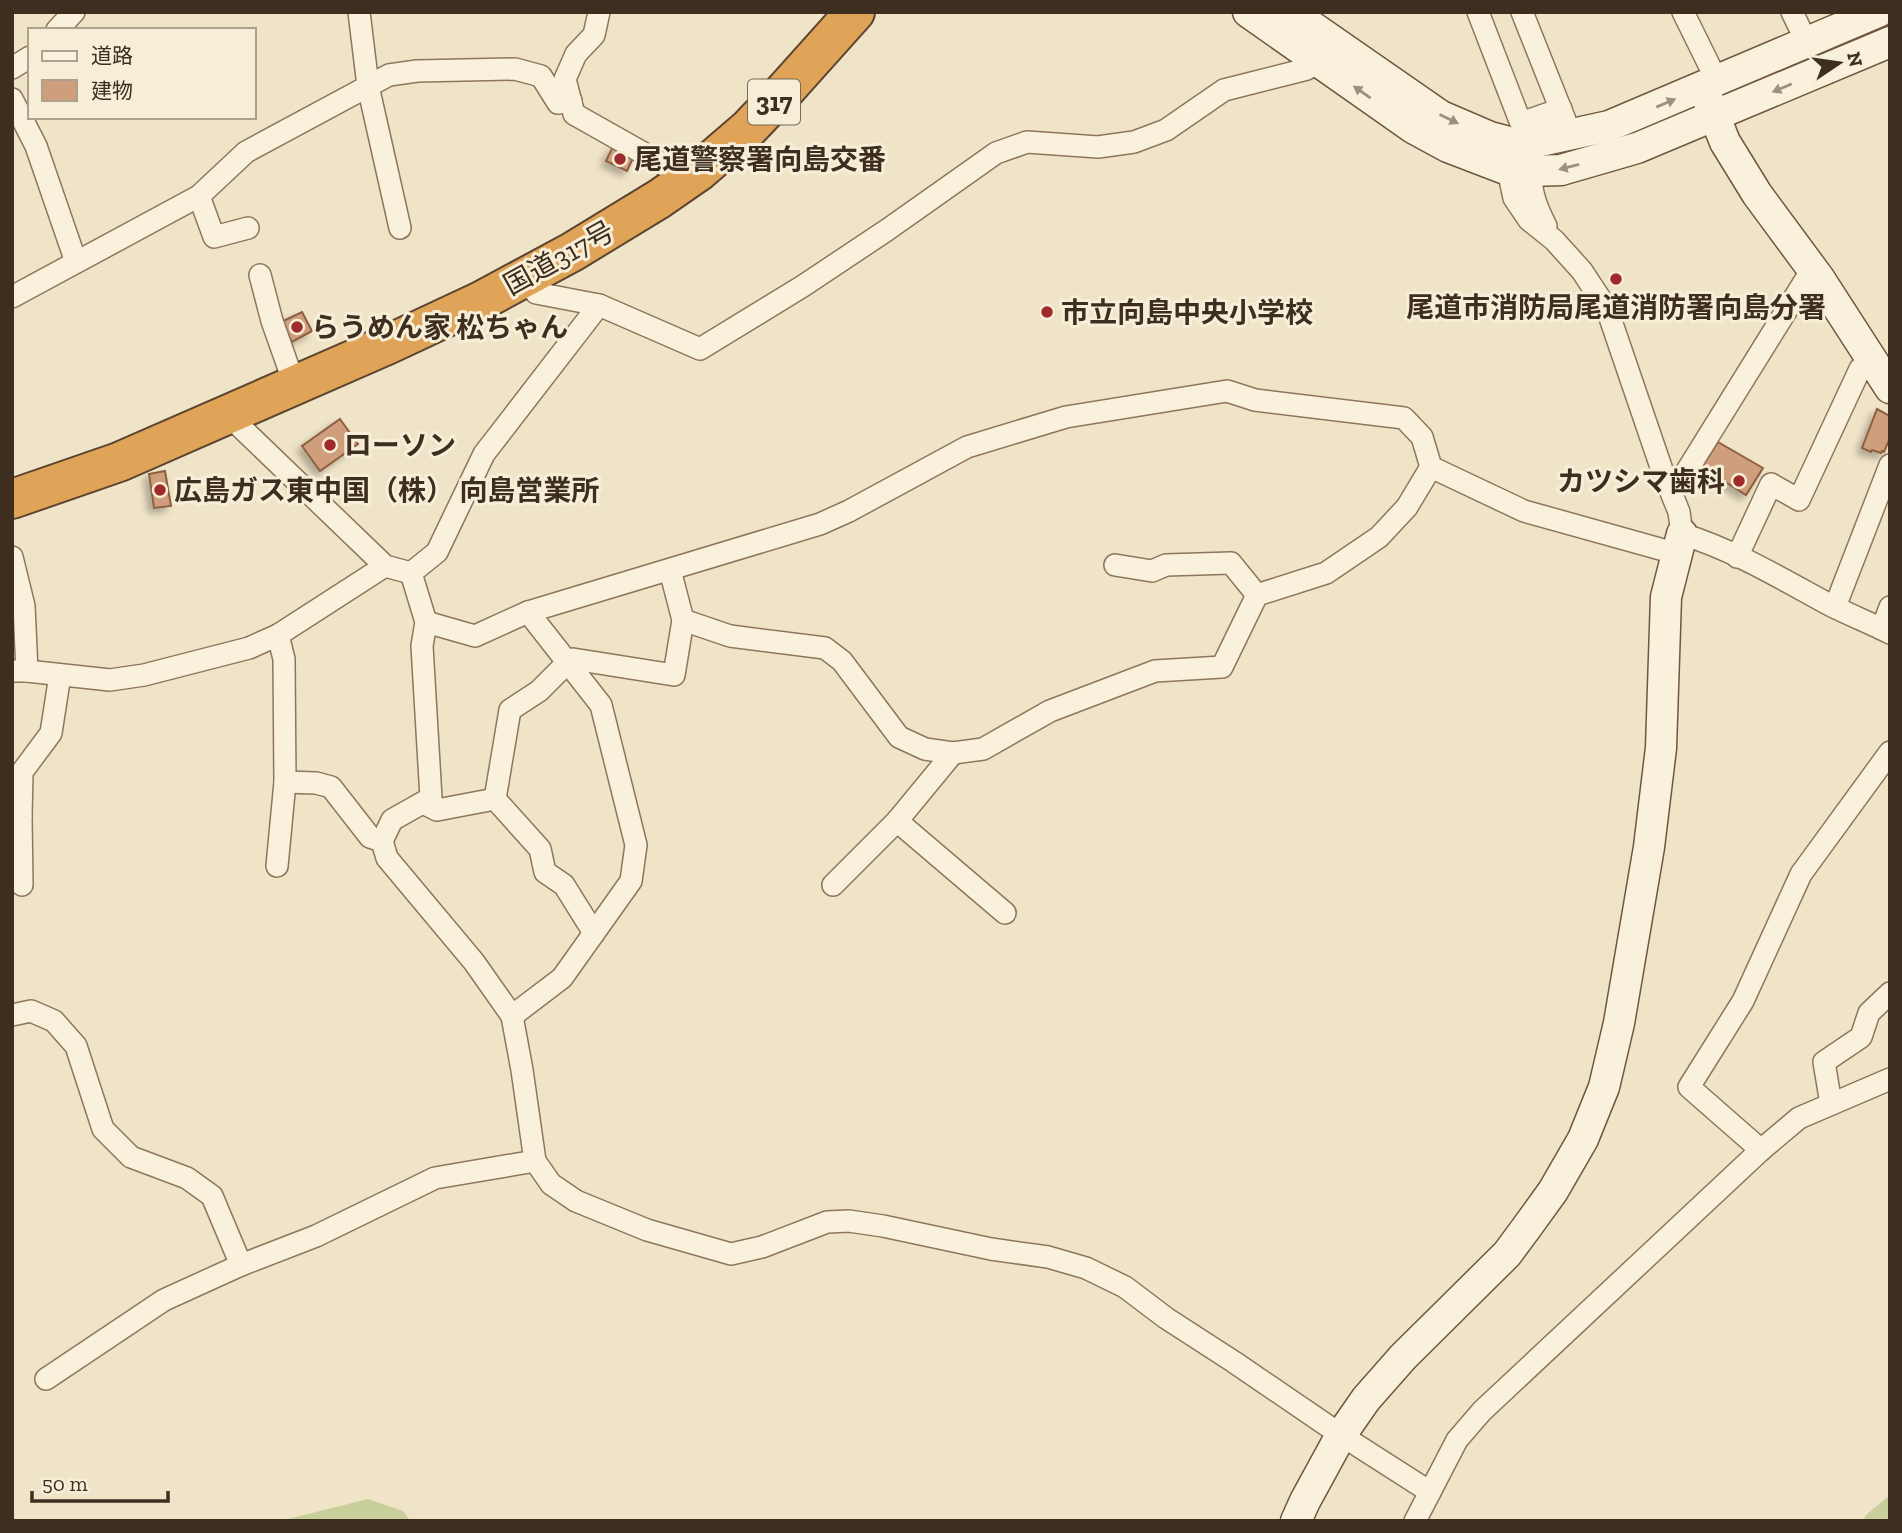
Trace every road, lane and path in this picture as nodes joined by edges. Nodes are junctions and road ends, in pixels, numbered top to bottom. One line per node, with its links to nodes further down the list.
1 (74, 12): 11 (street)
2 (359, 12): 18 (street)
3 (599, 12): 20 (street)
4 (855, 12): 24 (highway, 国道317号 / 317)
5 (1248, 12): 12 (street)
6 (1478, 12): 22 (street)
7 (1522, 12): 22 (street)
8 (1682, 12): 17 (street)
9 (1792, 12): 14 (street)
10 (1878, 12): 14 (street)
11 (59, 28)
12 (1311, 28): 23 (street); 33 (street)
13 (1890, 42): 21 (street, one-way to 21)
14 (1807, 43): 17 (street)
15 (28, 58): 16 (street)
16 (12, 68)
17 (1710, 84): 21 (street); 22 (street, one-way to 17)
18 (368, 86): 20 (street); 25 (street); 27 (street)
19 (12, 99): 28 (street)
20 (571, 101): 24 (street)
21 (1715, 116): 23 (street, one-way to 23); 31 (street)
22 (1566, 122): 23 (street)
23 (1520, 157): 40 (street)
24 (683, 183): 30 (highway, 国道317号 / 317)
25 (199, 196): 26 (street); 28 (street)
26 (248, 228)
27 (400, 228)
28 (76, 262): 32 (street)
29 (260, 275): 35 (street)
30 (526, 277): 33 (street); 35 (highway, 国道317号 / 317)
31 (1819, 278): 34 (street); 40 (street)
32 (12, 297)
33 (599, 305): 48 (street)
34 (1871, 359): 36 (street); 43 (street)
35 (295, 386): 37 (highway, 国道317号 / 317)
36 (1890, 388)
37 (228, 415): 41 (highway, 国道317号 / 317); 46 (street)
38 (1890, 465): 50 (street)
39 (1431, 467): 42 (street); 47 (street); 49 (street)
40 (1671, 491): 42 (street)
41 (12, 499)
42 (1680, 544): 43 (street); 83 (street)
43 (1737, 556): 50 (street)
44 (12, 557): 58 (street)
45 (1115, 565): 49 (street)
46 (385, 566): 48 (street); 56 (street)
47 (670, 570): 52 (street); 53 (street)
48 (411, 573): 54 (street)
49 (1256, 595): 61 (street)
50 (1835, 607): 55 (street)
51 (1890, 607): 55 (street)
52 (528, 612): 54 (street); 57 (street)
53 (683, 620): 57 (street); 61 (street)
54 (426, 622): 64 (street)
55 (1886, 631)
56 (278, 635): 59 (street); 62 (street)
57 (568, 662): 63 (street); 73 (street)
58 (20, 671): 59 (street)
59 (60, 675): 65 (street)
60 (1890, 752): 79 (street)
61 (953, 753): 66 (street)
62 (285, 782): 67 (street); 69 (street)
63 (495, 799): 64 (street); 73 (street)
64 (423, 803): 67 (street)
65 (17, 817): 68 (street)
66 (897, 821): 71 (street); 72 (street)
67 (382, 841): 76 (street)
68 (17, 851): 70 (street)
69 (277, 866)
70 (22, 885)
71 (833, 885)
72 (1005, 913)
73 (594, 933): 76 (street)
74 (1890, 993): 78 (street)
75 (12, 1015): 81 (street)
76 (512, 1017): 80 (street)
77 (1890, 1079): 78 (street)
78 (1831, 1104): 79 (street)
79 (1761, 1150): 84 (street)
80 (535, 1161): 81 (street); 83 (street)
81 (241, 1265): 82 (street)
82 (46, 1379)
83 (1341, 1436): 84 (street); 85 (street)
84 (1430, 1492): 86 (street)
85 (1296, 1521)
86 (1415, 1521)

